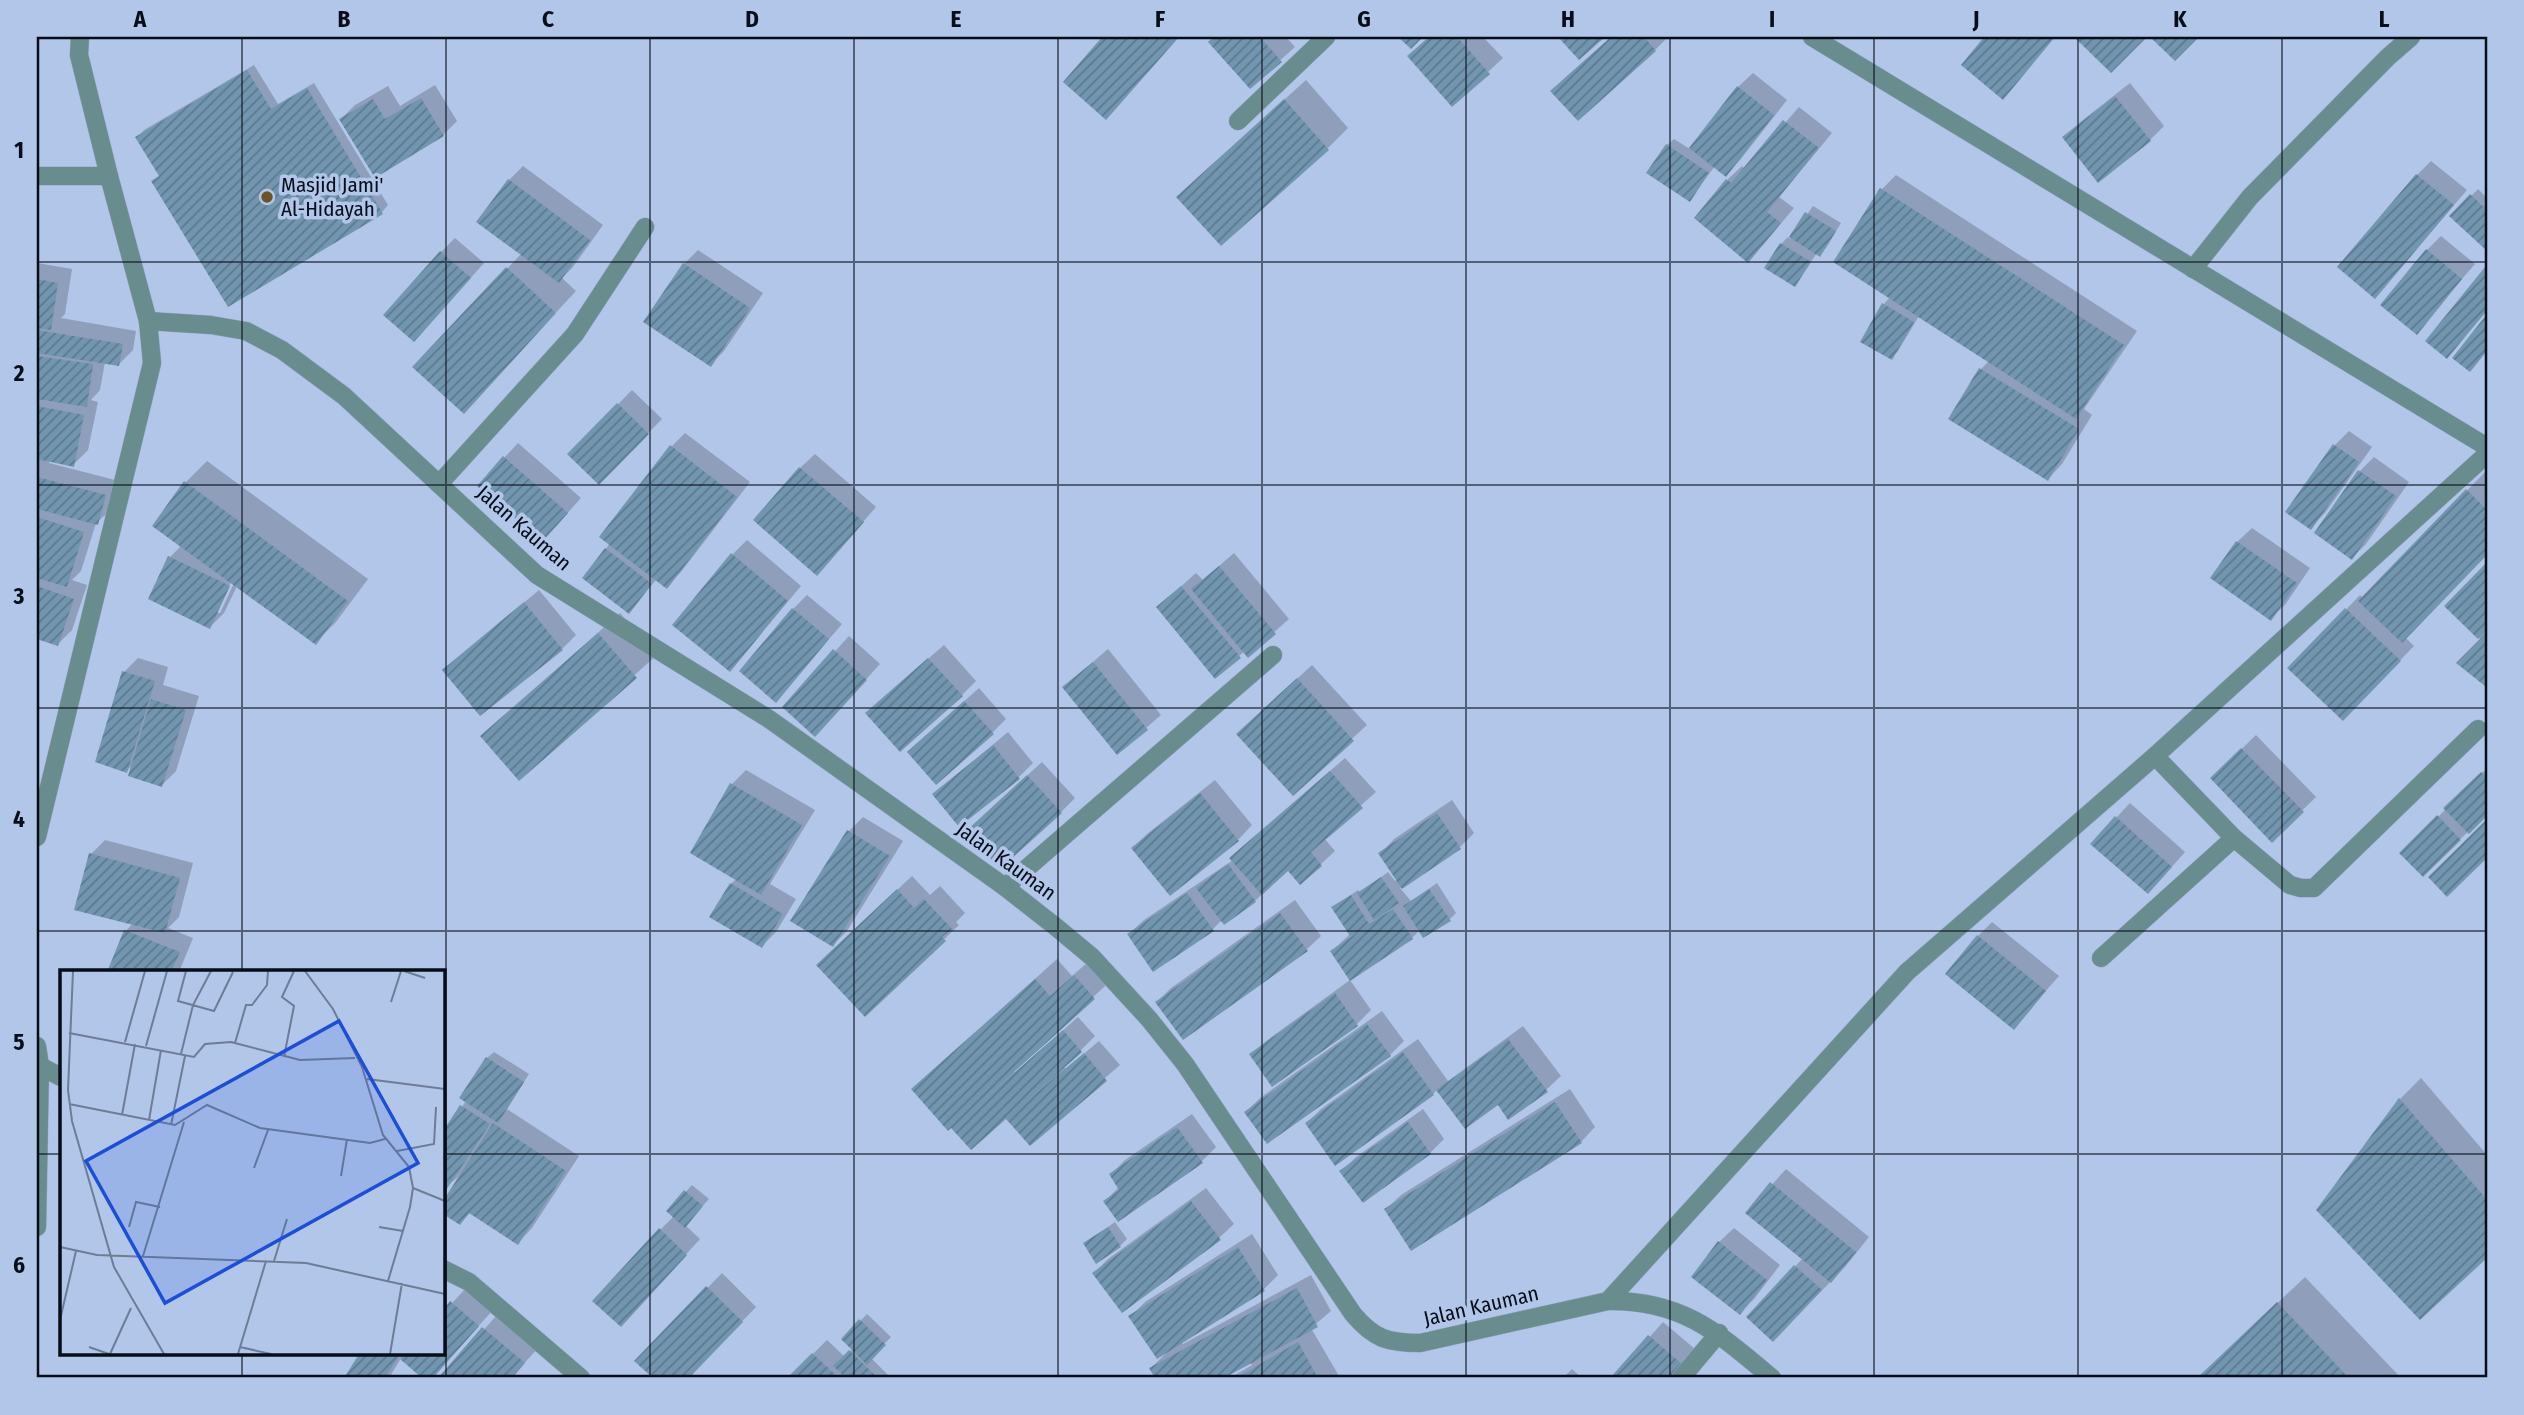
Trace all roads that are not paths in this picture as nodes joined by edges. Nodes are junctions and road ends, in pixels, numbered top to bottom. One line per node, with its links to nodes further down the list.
1 (80, 37): 7 (street)
2 (1326, 37): 5 (street)
3 (1812, 37): 9 (street)
4 (2411, 37): 9 (street)
5 (1238, 121)
6 (37, 176): 7 (street)
7 (108, 176): 10 (street)
8 (645, 227): 13 (street)
9 (2193, 269): 11 (street)
10 (149, 321): 13 (street, Jalan Kauman); 17 (street)
11 (2487, 447)
12 (2487, 454): 16 (street)
13 (439, 484): 19 (street, Jalan Kauman)
14 (1273, 655): 19 (street)
15 (2478, 729): 18 (street)
16 (2155, 756): 18 (street); 26 (street)
17 (37, 837)
18 (2234, 838): 20 (street)
19 (1005, 887): 26 (street, Jalan Kauman)
20 (2101, 958)
21 (37, 1046): 22 (street)
22 (40, 1066): 23 (street); 24 (street)
23 (60, 1076)
24 (37, 1227)
25 (444, 1270): 28 (street)
26 (1608, 1301): 27 (street, Jalan Kauman)
27 (1719, 1333): 29 (street); 30 (street, Jalan Kauman)
28 (573, 1376)
29 (1681, 1378)
30 (1772, 1378)

